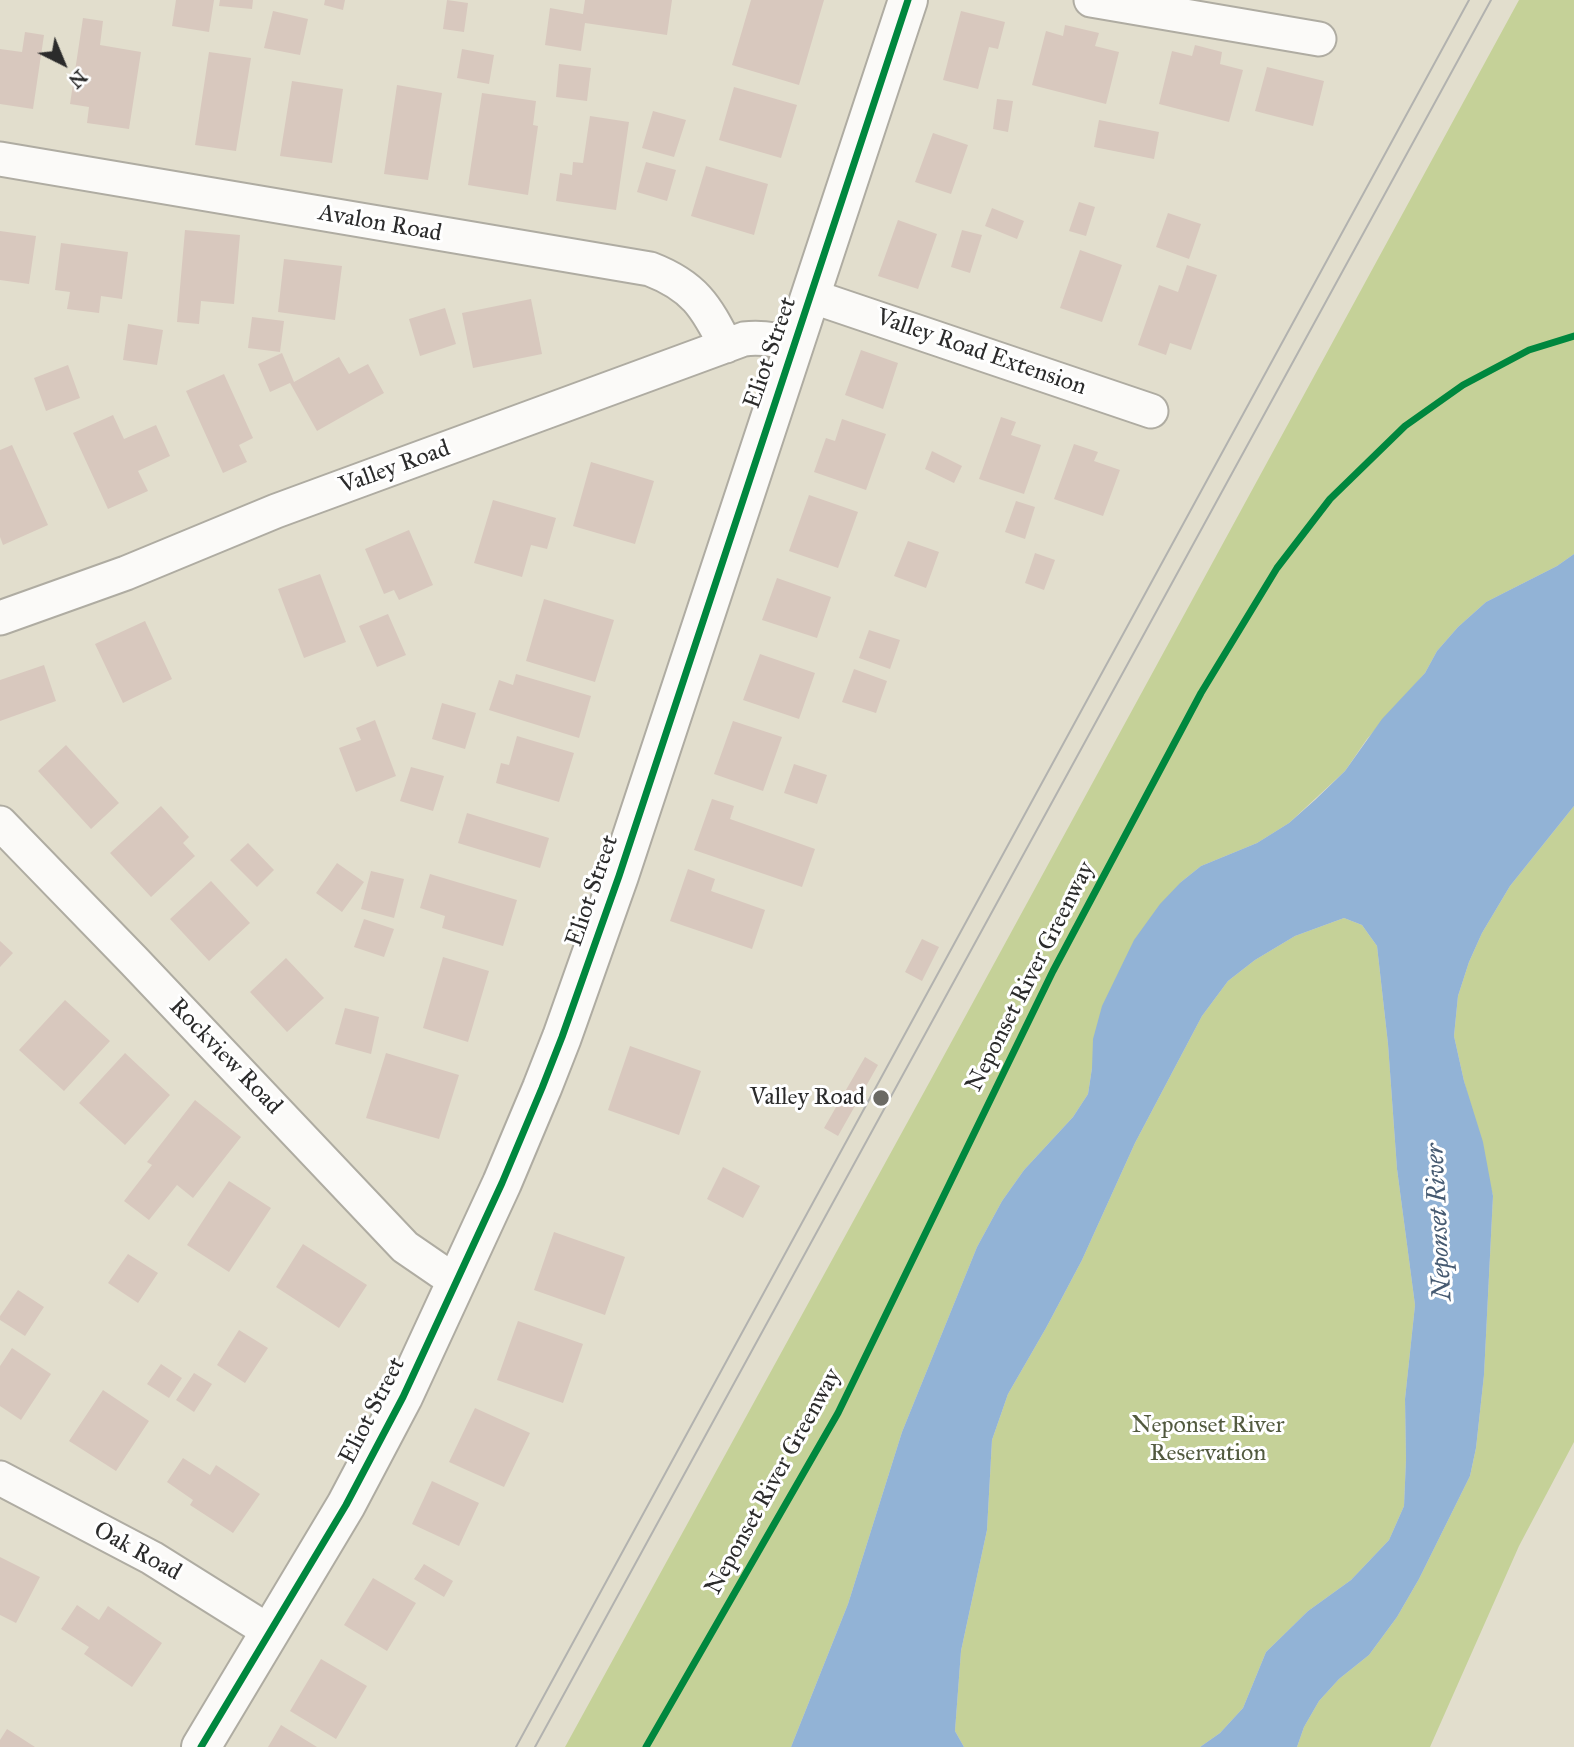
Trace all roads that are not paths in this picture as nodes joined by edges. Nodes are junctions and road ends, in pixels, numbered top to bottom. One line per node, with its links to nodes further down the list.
1 (908, 0): 5 (street, Eliot Street)
2 (1091, 0): 3 (street)
3 (1319, 39)
4 (0, 159): 7 (street, Avalon Road)
5 (811, 296): 6 (street, Eliot Street); 8 (street, Valley Road Extension)
6 (794, 345): 7 (street, Valley Road); 11 (street, Eliot Street)
7 (726, 346): 9 (street, Valley Road)
8 (1151, 411)
9 (0, 618)
10 (0, 823): 11 (street, Rockview Road)
11 (459, 1279): 13 (street, Eliot Street)
12 (0, 1478): 13 (street, Oak Road)
13 (270, 1632): 14 (street, Eliot Street)
14 (201, 1747)

